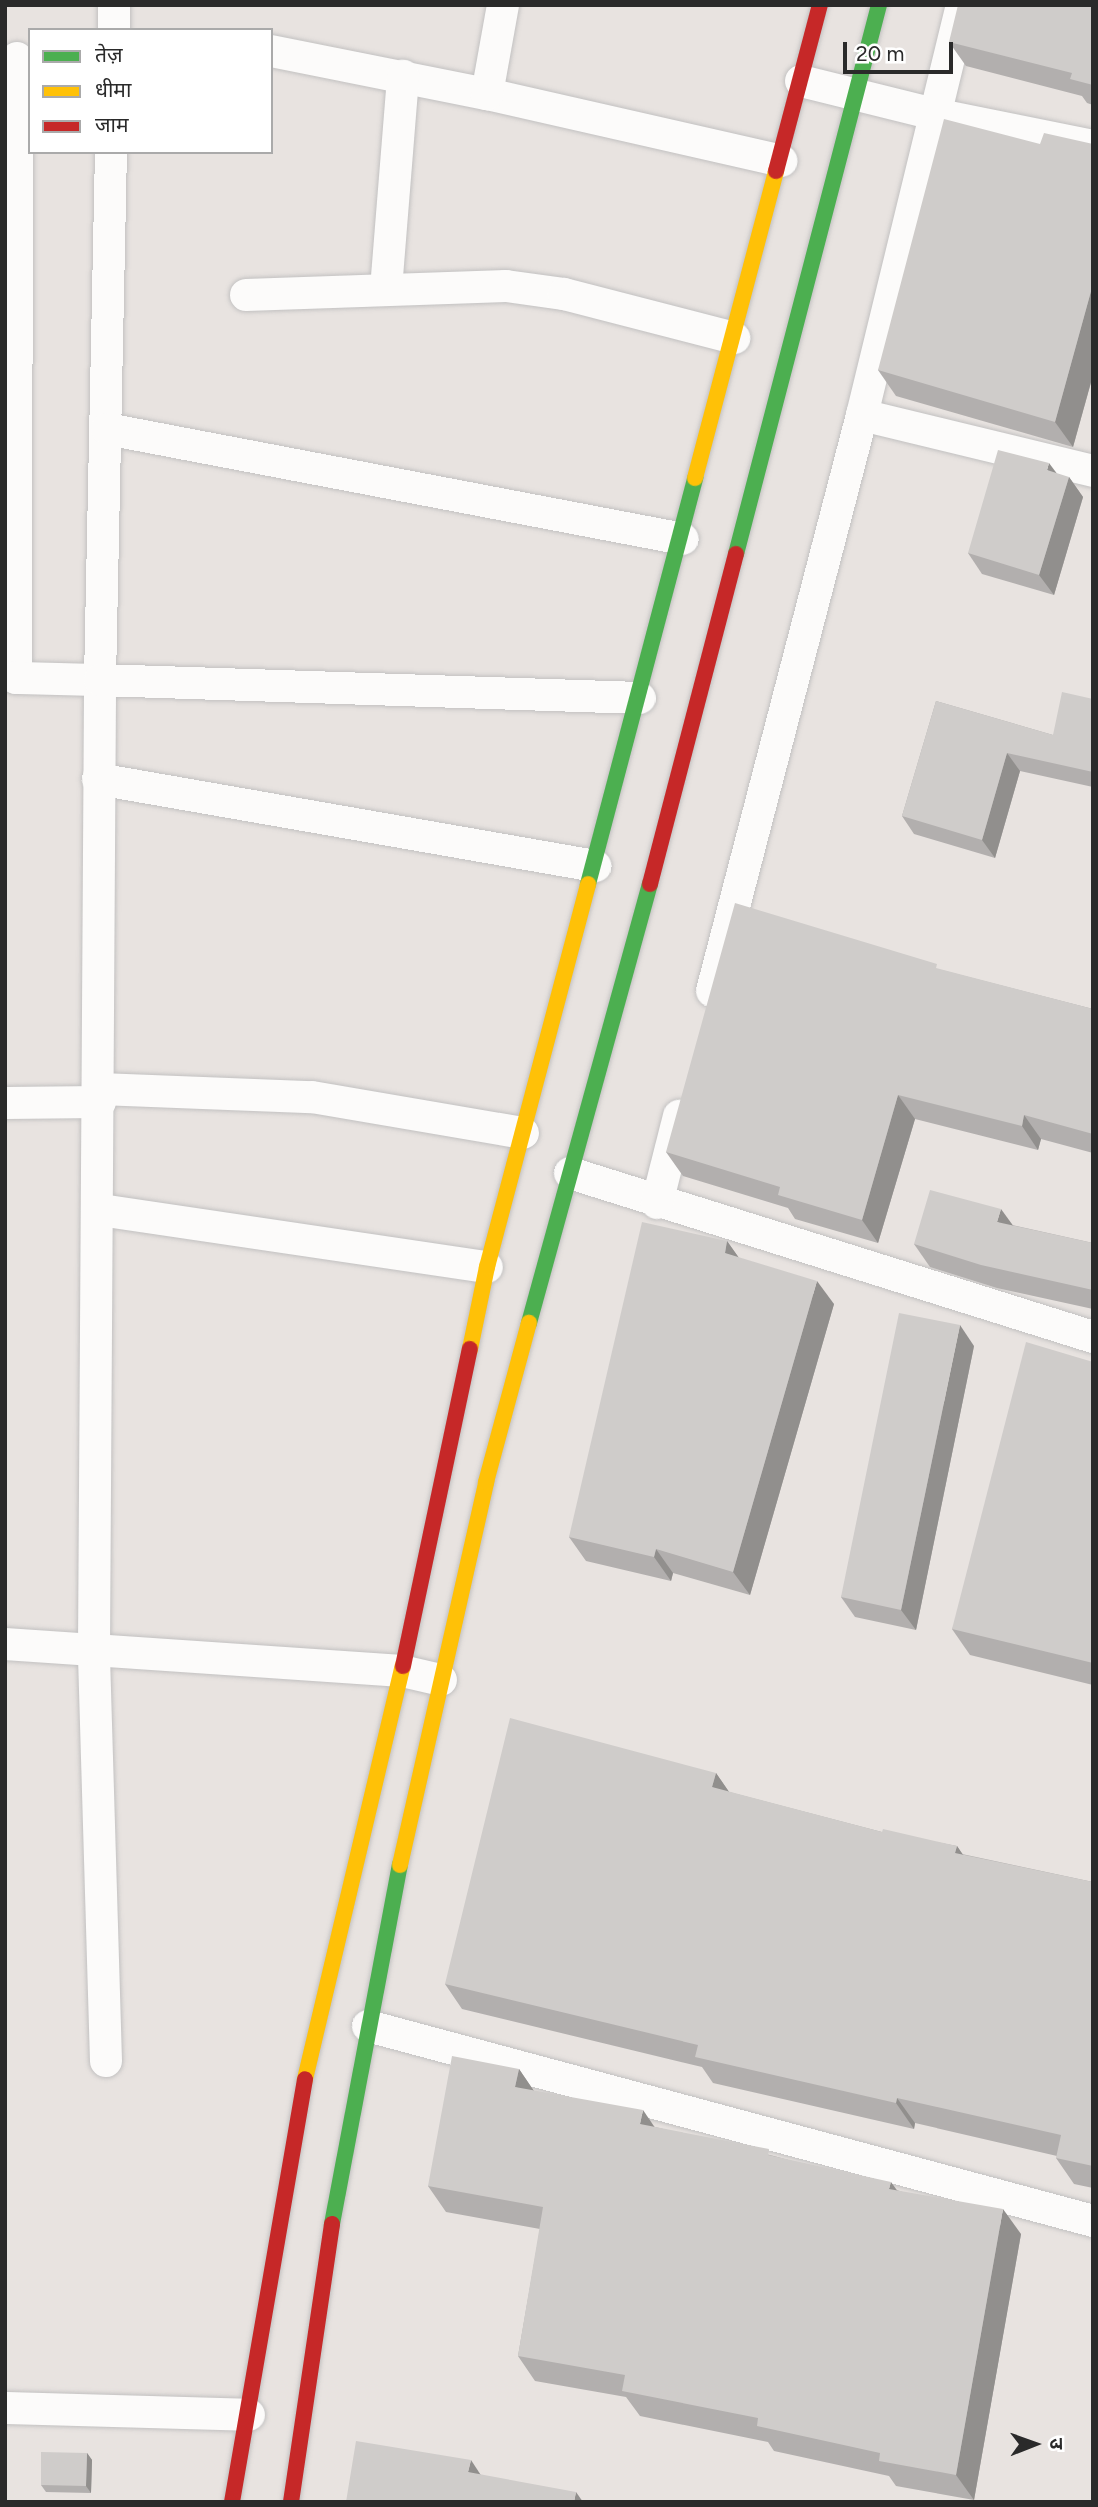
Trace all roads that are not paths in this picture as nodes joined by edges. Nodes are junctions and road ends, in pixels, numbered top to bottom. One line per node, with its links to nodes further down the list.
1 (114, 5): 6 (street)
2 (503, 5): 11 (street)
3 (820, 5): 10 (street)
4 (879, 5): 12 (street)
5 (962, 5): 13 (street)
6 (114, 28)
7 (273, 51): 9 (street)
8 (17, 56): 24 (street)
9 (402, 76): 11 (street); 17 (street)
10 (801, 81): 12 (street); 16 (street)
11 (487, 94): 16 (street)
12 (855, 95): 13 (street); 34 (street)
13 (934, 114): 14 (street); 20 (street)
14 (1093, 146)
15 (111, 154): 21 (street)
16 (781, 161): 19 (street)
17 (386, 289): 18 (street); 19 (street)
18 (246, 295)
19 (734, 338): 23 (street)
20 (862, 415): 22 (street); 29 (street)
21 (107, 429): 23 (street); 25 (street)
22 (1092, 469)
23 (682, 539): 26 (street)
24 (11, 678): 25 (street)
25 (100, 680): 26 (street); 27 (street)
26 (640, 698): 28 (street)
27 (98, 779): 28 (street); 31 (street)
28 (595, 866): 33 (street)
29 (705, 1017)
30 (688, 1083): 35 (street)
31 (100, 1096): 32 (street); 33 (street); 36 (street)
32 (5, 1103)
33 (523, 1133): 37 (street)
34 (570, 1174): 35 (street); 42 (street)
35 (657, 1203): 38 (street)
36 (100, 1210): 37 (street); 40 (street)
37 (487, 1268): 41 (street)
38 (1093, 1337)
39 (5, 1644): 40 (street)
40 (94, 1647): 41 (street); 44 (street)
41 (402, 1671): 42 (street); 47 (street)
42 (442, 1681): 43 (street)
43 (368, 2026): 45 (street); 49 (street)
44 (106, 2062)
45 (1093, 2221)
46 (5, 2407): 47 (street)
47 (250, 2415): 48 (street)
48 (232, 2502)
49 (291, 2502)

